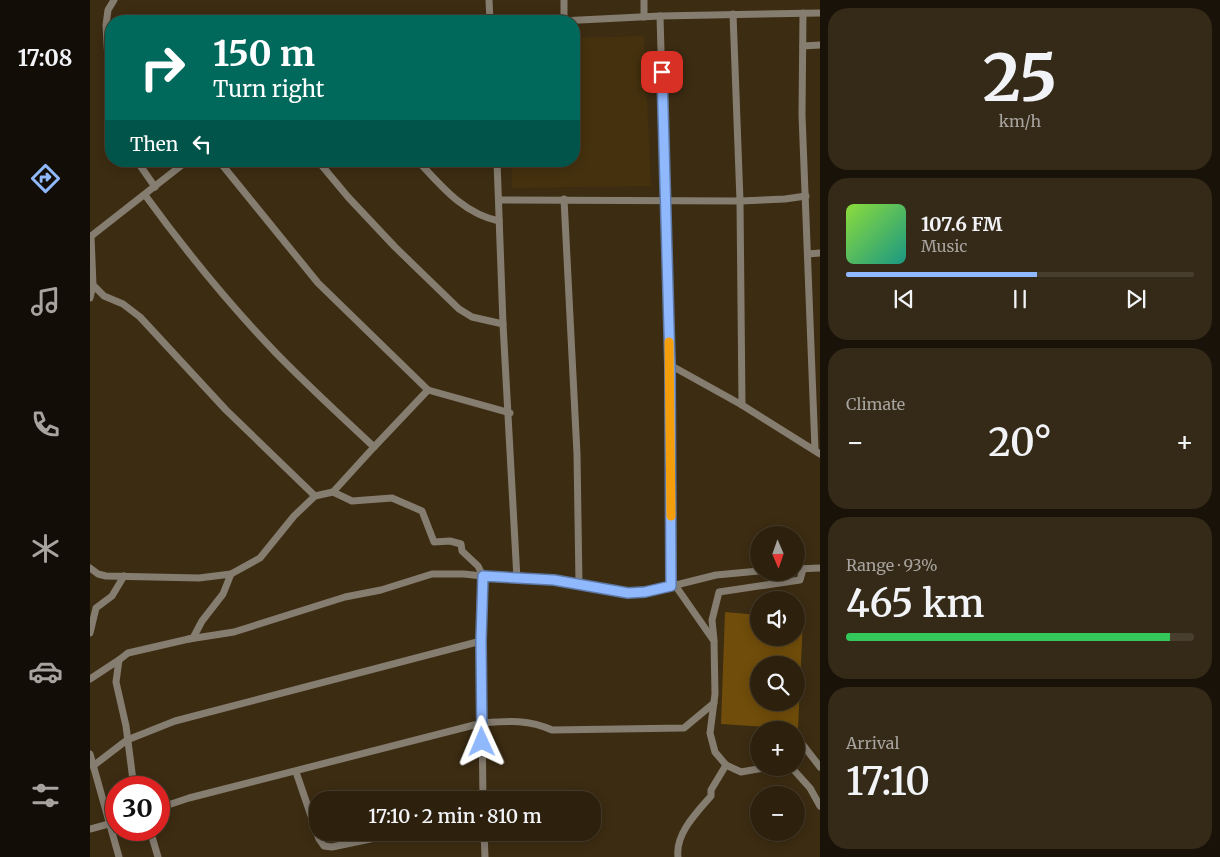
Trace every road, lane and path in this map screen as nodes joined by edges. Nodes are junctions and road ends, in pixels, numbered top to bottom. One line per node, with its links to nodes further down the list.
1 (114, 0): 8 (street)
2 (489, 0): 9 (street)
3 (564, 0): 10 (street)
4 (644, 0): 12 (street)
5 (803, 13): 6 (street); 7 (street); 14 (street)
6 (820, 13)
7 (733, 14): 11 (street); 28 (street)
8 (107, 15)
9 (490, 15)
10 (564, 15)
11 (660, 16): 12 (street); 27 (street)
12 (644, 17): 13 (street)
13 (580, 20)
14 (803, 46): 15 (street); 24 (street)
15 (820, 46)
16 (141, 167): 22 (street)
17 (180, 167): 22 (street)
18 (224, 167): 37 (street)
19 (323, 167): 35 (street)
20 (424, 167): 29 (street)
21 (497, 167): 26 (street)
22 (155, 187): 23 (street)
23 (145, 195): 30 (street); 40 (street)
24 (806, 196): 28 (street); 32 (street)
25 (564, 199): 26 (street); 27 (street); 53 (street)
26 (499, 200): 29 (street)
27 (665, 201): 28 (street); 36 (street)
28 (740, 201): 38 (street)
29 (499, 221): 35 (street)
30 (90, 237): 33 (street)
31 (820, 253): 32 (street)
32 (808, 254): 41 (street)
33 (93, 284): 34 (street); 43 (street)
34 (90, 298)
35 (503, 324): 39 (street)
36 (670, 365): 38 (street); 54 (street)
37 (428, 390): 39 (street); 40 (street)
38 (742, 405): 41 (street)
39 (510, 412): 51 (street)
40 (374, 447): 42 (street)
41 (817, 452)
42 (332, 492): 43 (street); 50 (street)
43 (315, 496): 48 (street)
44 (90, 568): 49 (street)
45 (820, 568): 46 (street)
46 (805, 569)
47 (750, 572): 54 (street)
48 (231, 574): 49 (street); 56 (street)
49 (124, 576): 55 (street)
50 (483, 576): 51 (street); 56 (street); 58 (street)
51 (517, 579): 53 (street)
52 (793, 581): 57 (street)
53 (579, 584): 54 (street)
54 (671, 586): 57 (street)
55 (90, 633)
56 (189, 640): 59 (street)
57 (714, 640): 61 (street)
58 (481, 641): 62 (street); 63 (street)
59 (120, 660): 60 (street); 63 (street)
60 (90, 679)
61 (714, 703): 62 (street); 66 (street)
62 (482, 723): 70 (street); 73 (street)
63 (127, 740): 67 (street); 71 (street)
64 (805, 748): 68 (street)
65 (90, 754): 67 (street)
66 (726, 765): 69 (street); 88 (street)
67 (93, 766): 74 (street)
68 (820, 767)
69 (750, 770)
70 (296, 772): 75 (street); 77 (street)
71 (132, 776)
72 (799, 776): 76 (street)
73 (483, 791)
74 (105, 799)
75 (170, 804)
76 (820, 806)
77 (309, 810)
78 (105, 825): 79 (street)
79 (90, 829)
80 (117, 841): 85 (street)
81 (153, 841): 86 (street)
82 (320, 841): 83 (street)
83 (361, 841)
84 (484, 841): 87 (street)
85 (119, 857)
86 (158, 857)
87 (485, 857)
88 (678, 857)

